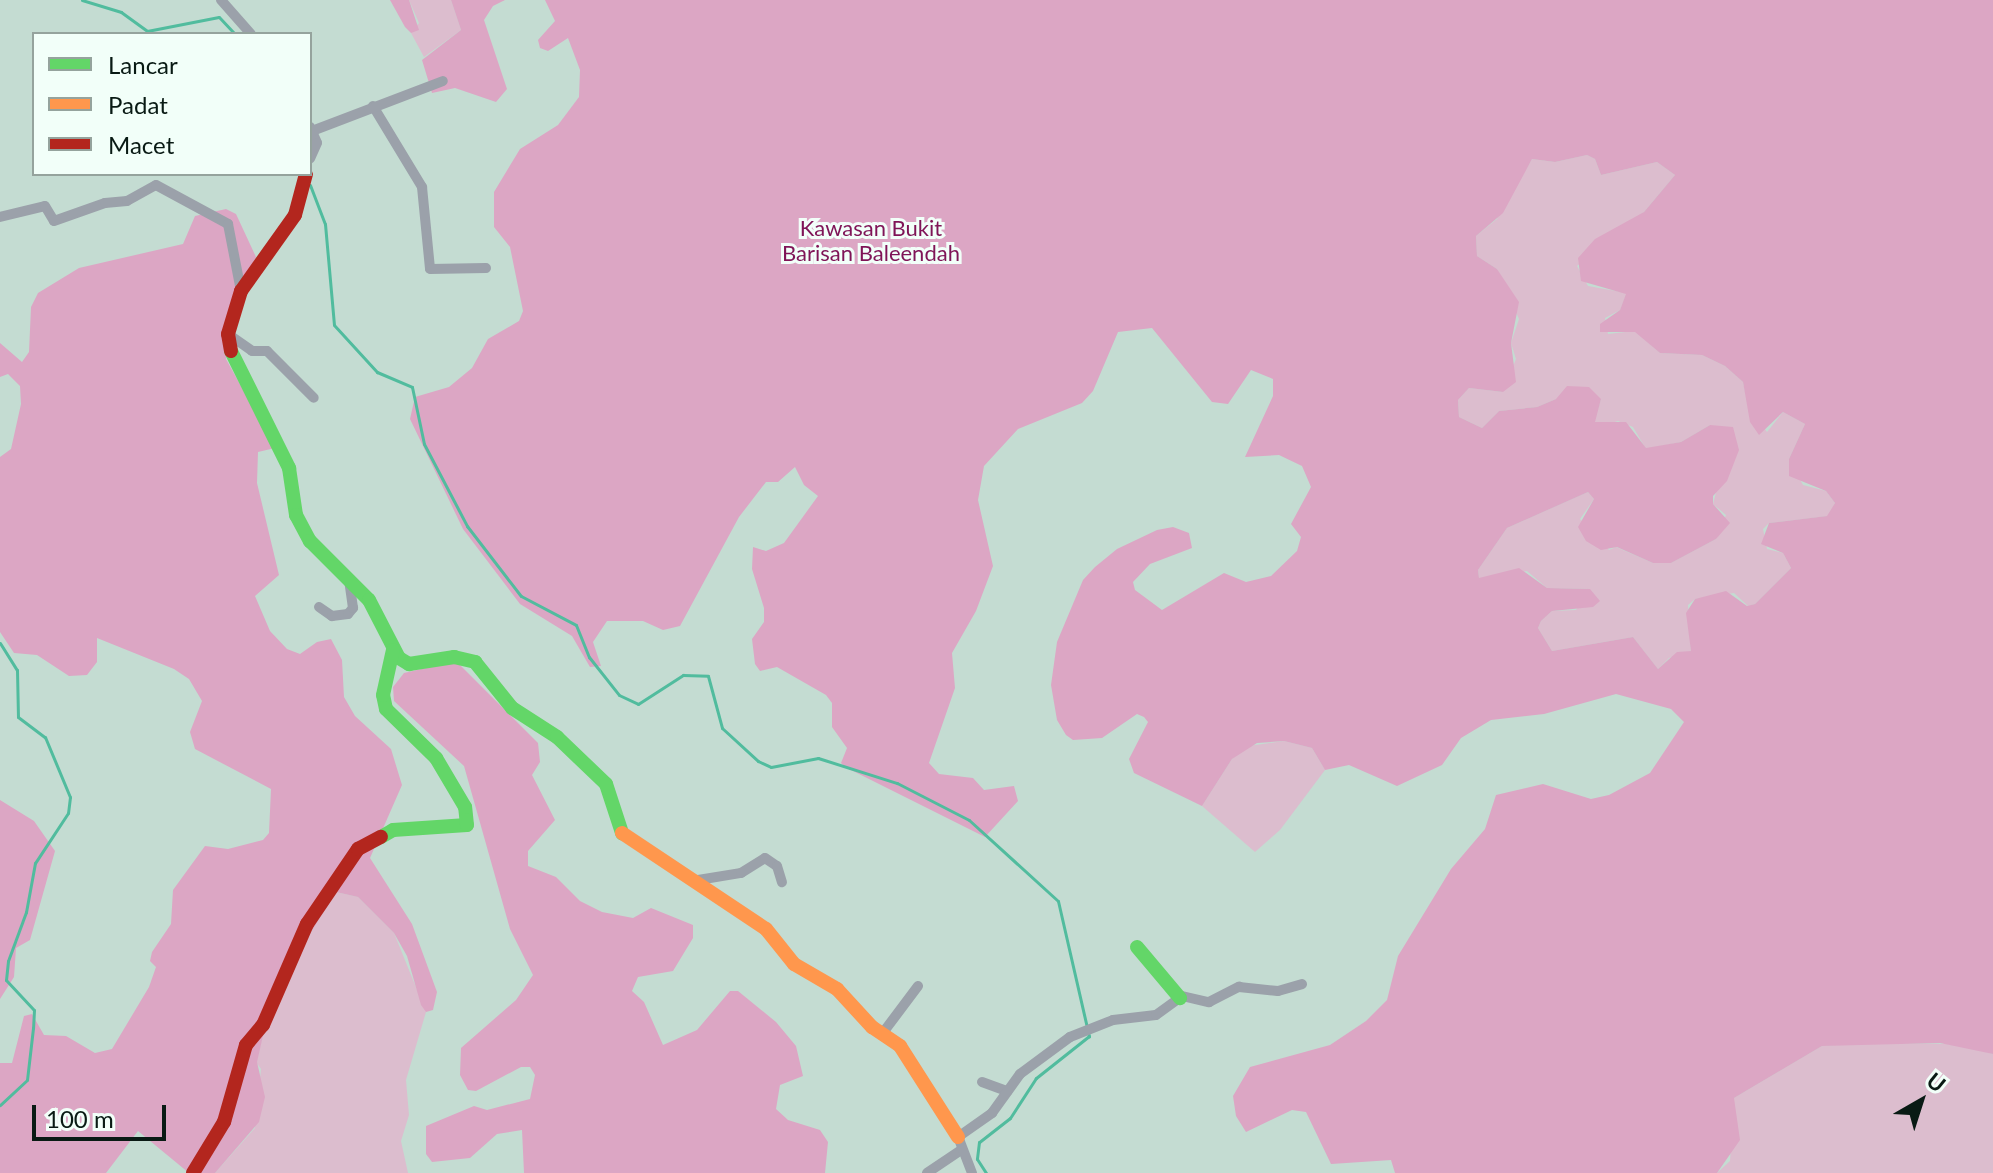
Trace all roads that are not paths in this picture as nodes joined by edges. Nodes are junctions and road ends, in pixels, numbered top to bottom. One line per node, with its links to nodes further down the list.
1 (221, 0): 2 (street)
2 (249, 32)
3 (443, 81): 4 (street)
4 (373, 106): 5 (street); 8 (street)
5 (312, 129)
6 (305, 176): 9 (street)
7 (0, 217): 9 (street)
8 (486, 268)
9 (241, 291): 10 (street)
10 (228, 334): 11 (street); 12 (street)
11 (314, 398)
12 (349, 581): 13 (street); 14 (street)
13 (319, 607)
14 (393, 650): 15 (street); 25 (street)
15 (692, 881): 16 (street); 21 (street)
16 (782, 882)
17 (1137, 947): 20 (street)
18 (1302, 984): 20 (street)
19 (918, 986): 21 (street)
20 (1180, 998): 23 (street)
21 (882, 1034): 24 (street)
22 (982, 1082): 23 (street)
23 (1007, 1091): 24 (street)
24 (959, 1144): 26 (street); 27 (street)
25 (193, 1173)
26 (927, 1173)
27 (972, 1173)

